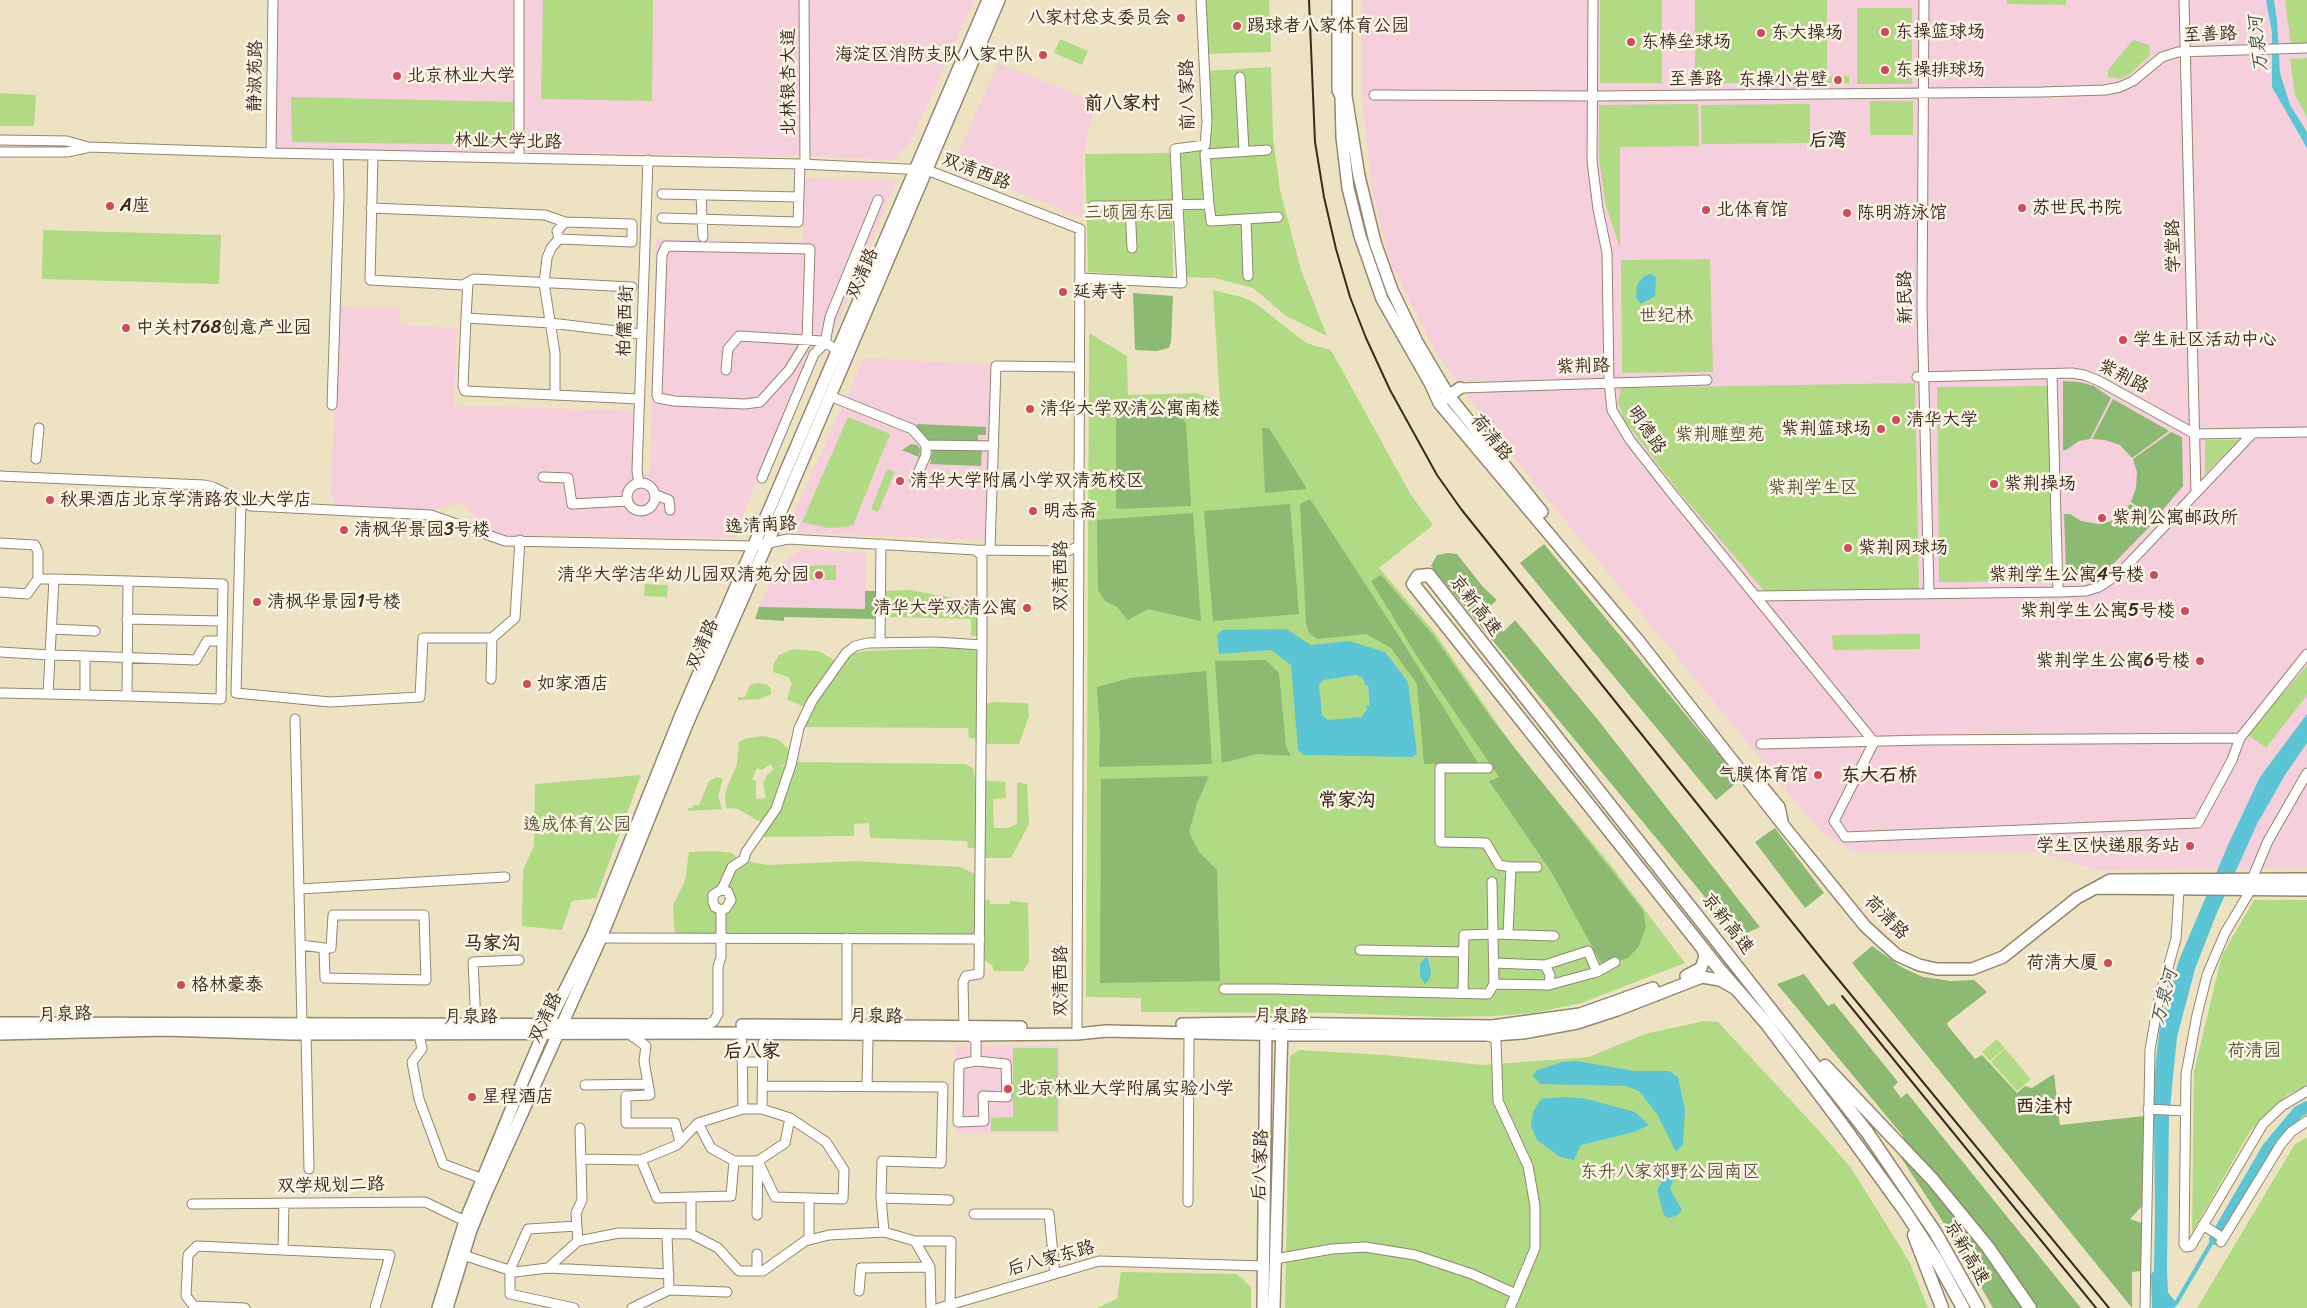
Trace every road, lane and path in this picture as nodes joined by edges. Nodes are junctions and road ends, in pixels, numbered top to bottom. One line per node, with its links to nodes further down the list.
1 (273, 0): 23 (street, 静淑苑路)
2 (518, 0): 26 (street)
3 (804, 0): 28 (street, 北林银杏大道)
4 (988, 0): 29 (main road, 双清路)
5 (999, 0): 30 (main road, 双清路)
6 (1201, 0): 38 (street, 前八家路)
7 (1338, 0): 70 (main road, 荷清路)
8 (1346, 0): 68 (main road, 荷清路)
9 (1593, 0): 17 (street, 明德路)
10 (1924, 0): 15 (street, 新民路)
11 (2184, 0): 13 (street, 学堂路)
12 (2307, 48): 13 (street, 至善路)
13 (2186, 51): 15 (street, 至善路); 75 (street, 学堂路)
14 (1240, 77): 21 (street)
15 (1922, 93): 17 (street, 至善路); 62 (street, 新民路)
16 (1374, 95): 17 (street, 至善路)
17 (1594, 96): 64 (street, 明德路)
18 (0, 140): 19 (street, 林业大学北路)
19 (88, 147): 22 (street, 林业大学北路); 23 (street, 林业大学北路)
20 (1267, 150): 21 (street)
21 (1244, 151): 35 (street)
22 (0, 152)
23 (270, 153): 24 (street, 林业大学北路)
24 (338, 155): 25 (street, 林业大学北路); 71 (street)
25 (373, 155): 26 (street, 林业大学北路); 39 (street)
26 (519, 158): 27 (street, 林业大学北路)
27 (648, 160): 28 (street, 林业大学北路); 55 (street, 柏儒西街)
28 (803, 164): 29 (street, 林业大学北路); 33 (street, 北林银杏大道)
29 (914, 170): 30 (street, 林业大学北路); 58 (main road, 双清路)
30 (927, 170): 49 (street, 双清西路); 58 (main road, 双清路)
31 (662, 194): 32 (street)
32 (701, 195): 33 (street); 43 (street)
33 (799, 197): 43 (street, 北林银杏大道)
34 (878, 200): 57 (street)
35 (1209, 204): 38 (street); 42 (street)
36 (1093, 206): 37 (street)
37 (1130, 206): 38 (street); 47 (street)
38 (1178, 206): 49 (street, 前八家路)
39 (371, 208): 44 (street); 50 (street)
40 (1278, 217): 42 (street)
41 (662, 218): 43 (street)
42 (1246, 219): 48 (street)
43 (703, 220): 45 (street)
44 (565, 222): 46 (street); 46 (street)
45 (703, 237)
46 (559, 240): 51 (street)
47 (1132, 248)
48 (1248, 276)
49 (1081, 278): 59 (street, 双清西路)
50 (468, 282): 51 (street); 53 (street)
51 (544, 283): 52 (street); 54 (street)
52 (632, 287)
53 (466, 318): 54 (street); 66 (street)
54 (551, 323): 55 (street); 66 (street)
55 (642, 334): 69 (street, 柏儒西街)
56 (807, 341): 56 (street); 57 (street); 60 (street)
57 (824, 343): 58 (street); 81 (street)
58 (843, 353): 67 (main road, 双清路); 93 (main road, 双清路)
59 (1079, 367): 77 (street); 94 (street, 双清西路)
60 (726, 370)
61 (2052, 374): 62 (street, 紫荆路); 75 (street, 紫荆路); 101 (street)
62 (1921, 377): 102 (street, 新民路)
63 (1707, 380): 64 (street, 紫荆路)
64 (1609, 382): 65 (street, 紫荆路); 103 (street, 明德路)
65 (1460, 388): 68 (main road)
66 (555, 395): 69 (street)
67 (830, 396): 76 (street); 91 (main road, 双清路)
68 (1449, 396): 70 (main road); 128 (main road, 荷清路)
69 (639, 399): 83 (street, 柏儒西街)
70 (1439, 403): 128 (main road, 荷清路)
71 (332, 405)
72 (39, 428): 78 (street)
73 (2307, 432): 74 (street, 紫荆路)
74 (2253, 433): 75 (street, 紫荆路); 84 (street)
75 (2194, 434): 84 (street, 学堂路)
76 (926, 444): 77 (street); 82 (street)
77 (994, 446): 96 (street)
78 (36, 459)
79 (0, 476): 86 (street)
80 (543, 477): 87 (street)
81 (762, 478)
82 (915, 480)
83 (639, 483): 85 (street); 87 (street)
84 (2196, 492): 101 (street)
85 (656, 496): 87 (street); 88 (street)
86 (241, 501): 89 (street, 逸清南路); 108 (street)
87 (628, 502)
88 (670, 510)
89 (520, 540): 93 (street, 逸清南路); 108 (street)
90 (0, 543): 97 (street)
91 (767, 544): 92 (street, 逸清南路); 93 (street, 逸清南路); 146 (main road, 双清路)
92 (880, 544): 95 (street, 逸清南路); 110 (street)
93 (754, 546): 166 (main road, 双清路)
94 (1078, 547): 96 (street, 逸清南路); 171 (street, 双清西路)
95 (976, 550): 96 (street, 逸清南路); 111 (street)
96 (990, 550)
97 (38, 579): 98 (street); 100 (street)
98 (54, 579): 99 (street); 106 (street)
99 (128, 582): 104 (street); 105 (street)
100 (0, 592)
101 (2058, 592): 102 (street)
102 (1929, 593): 103 (street)
103 (1757, 596): 124 (street, 明德路)
104 (127, 618): 105 (street); 116 (street)
105 (222, 621): 109 (street)
106 (52, 629): 107 (street); 114 (street)
107 (95, 631)
108 (492, 638): 117 (street)
109 (222, 641): 116 (street); 121 (street)
110 (880, 642): 111 (street); 137 (street)
111 (982, 645): 148 (street)
112 (0, 652): 114 (street)
113 (2307, 654): 123 (street)
114 (50, 655): 115 (street); 119 (street)
115 (85, 656): 116 (street); 120 (street)
116 (127, 658): 121 (street)
117 (491, 679)
118 (0, 693): 119 (street)
119 (48, 694): 120 (street)
120 (88, 695): 121 (street)
121 (127, 696)
122 (295, 719): 138 (street)
123 (2240, 738): 124 (street); 124 (street)
124 (1874, 742): 125 (street)
125 (1761, 744)
126 (1488, 768): 129 (street)
127 (2307, 773): 135 (street)
128 (1782, 825): 136 (main road, 荷清路)
129 (1511, 867): 130 (street); 143 (street)
130 (1537, 867)
131 (505, 877): 138 (street)
132 (2307, 879): 135 (main road, 荷清路)
133 (1492, 882): 142 (street)
134 (2193, 885): 135 (main road, 荷清路); 135 (main road, 荷清路); 136 (main road, 荷清路); 139 (main road, 荷清路)
135 (2248, 887): 140 (main road, 荷清路); 197 (street)
136 (2096, 888): 139 (main road, 荷清路)
137 (722, 889): 141 (street); 141 (street)
138 (300, 890): 149 (street)
139 (2179, 890): 196 (street)
140 (2307, 890)
141 (721, 910): 145 (street)
142 (1493, 934): 143 (street); 153 (street); 156 (street)
143 (1508, 934): 144 (street)
144 (1554, 936)
145 (721, 937): 146 (street); 147 (street); 168 (street)
146 (601, 938): 167 (main road, 双清路)
147 (847, 938): 148 (street); 170 (street)
148 (980, 939): 175 (street)
149 (301, 945): 150 (street); 173 (street)
150 (324, 948): 150 (street)
151 (1703, 949): 162 (highway, 京新高速); 169 (highway, 京新高速); 174 (main road, 月泉路)
152 (1360, 950): 153 (street)
153 (1464, 952): 163 (street)
154 (520, 960): 165 (street)
155 (1615, 962): 158 (street)
156 (1494, 964): 157 (street); 159 (street)
157 (1545, 965): 158 (street); 160 (street)
158 (1597, 972): 160 (street)
159 (1494, 984): 160 (street); 163 (street)
160 (1549, 985)
161 (1224, 989): 163 (street)
162 (1739, 991): 181 (main road, 月泉路); 216 (highway, 京新高速)
163 (1463, 993)
164 (0, 1023): 173 (main road, 月泉路)
165 (476, 1023): 166 (main road, 月泉路); 173 (main road, 月泉路)
166 (549, 1024): 167 (main road, 月泉路); 178 (main road, 双清路)
167 (564, 1024): 168 (main road, 月泉路); 179 (main road, 双清路)
168 (707, 1025): 170 (main road, 月泉路)
169 (1784, 1025): 243 (highway); 258 (highway, 京新高速)
170 (847, 1026): 175 (main road, 月泉路)
171 (1077, 1028): 172 (main road, 月泉路); 175 (main road, 月泉路)
172 (1266, 1028): 174 (main road, 月泉路); 175 (main road, 月泉路); 232 (main road, 后八家路)
173 (304, 1029): 176 (main road, 月泉路); 177 (main road, 月泉路); 207 (street)
174 (1282, 1029): 181 (main road, 月泉路); 231 (main road, 后八家路)
175 (967, 1031): 180 (main road, 月泉路); 188 (street)
176 (0, 1034)
177 (419, 1034): 178 (main road, 月泉路); 208 (street)
178 (543, 1034): 179 (main road, 月泉路); 208 (main road, 双清路)
179 (558, 1034): 180 (main road, 月泉路); 230 (main road, 双清路)
180 (628, 1034): 189 (street)
181 (1484, 1034): 242 (street)
182 (1189, 1039): 213 (street)
183 (868, 1041): 191 (street)
184 (742, 1042): 186 (street)
185 (763, 1043): 187 (street)
186 (742, 1062): 187 (street); 194 (street)
187 (763, 1062): 192 (street)
188 (976, 1062): 188 (street)
189 (648, 1084): 190 (street); 202 (street)
190 (585, 1085)
191 (867, 1085): 192 (street); 210 (street)
192 (762, 1086): 195 (street)
193 (2307, 1091): 221 (street)
194 (743, 1109): 195 (street); 200 (street)
195 (762, 1109): 198 (street)
196 (2148, 1109): 197 (street); 259 (street)
197 (2185, 1111): 221 (street)
198 (790, 1118): 206 (street); 211 (street)
199 (2307, 1121): 221 (street)
200 (698, 1123): 202 (street); 205 (street)
201 (580, 1128): 203 (street)
202 (680, 1142): 204 (street)
203 (581, 1159): 204 (street); 220 (street)
204 (641, 1160): 209 (street)
205 (734, 1161): 206 (street); 209 (street)
206 (758, 1161): 211 (street); 218 (street)
207 (309, 1169)
208 (483, 1179): 219 (main road, 双清路)
209 (691, 1197): 223 (street)
210 (881, 1198): 212 (street); 222 (street)
211 (809, 1199): 225 (street)
212 (949, 1200)
213 (1188, 1202)
214 (284, 1203): 215 (street, 双学规划二路); 219 (street, 双学规划二路); 228 (street)
215 (192, 1204)
216 (1904, 1210): 256 (highway); 257 (highway, 京新高速)
217 (974, 1214): 238 (street)
218 (757, 1215)
219 (465, 1221): 247 (main road, 双清路)
220 (577, 1226): 226 (street); 235 (street)
221 (2207, 1227)
222 (884, 1232): 225 (street); 227 (street)
223 (691, 1234): 224 (street); 236 (street)
224 (667, 1235): 226 (street); 237 (street)
225 (809, 1240): 236 (street)
226 (578, 1242): 234 (street)
227 (915, 1242): 233 (street); 244 (street)
228 (283, 1250): 245 (street); 246 (street)
229 (757, 1254): 236 (street)
230 (463, 1255): 235 (street); 248 (main road, 双清路)
231 (1275, 1259): 242 (street); 254 (main road, 后八家路)
232 (1263, 1266): 238 (street, 后八家东路); 253 (main road, 后八家路)
233 (930, 1267): 240 (street); 251 (street)
234 (548, 1268): 235 (street); 237 (street)
235 (510, 1270): 249 (street)
236 (757, 1271)
237 (668, 1274): 239 (street)
238 (1055, 1274): 244 (street, 后八家东路)
239 (669, 1290): 241 (street); 250 (street)
240 (859, 1291)
241 (727, 1292)
242 (1516, 1294): 255 (street)
243 (2027, 1302)
244 (950, 1305): 252 (street, 后八家东路)
245 (245, 1308)
246 (375, 1308)
247 (438, 1308)
248 (448, 1308)
249 (574, 1308)
250 (632, 1308)
251 (931, 1308)
252 (939, 1308)
253 (1263, 1308)
254 (1274, 1308)
255 (1510, 1308)
256 (1942, 1308)
257 (1963, 1308)
258 (1978, 1308)
259 (2145, 1308)

